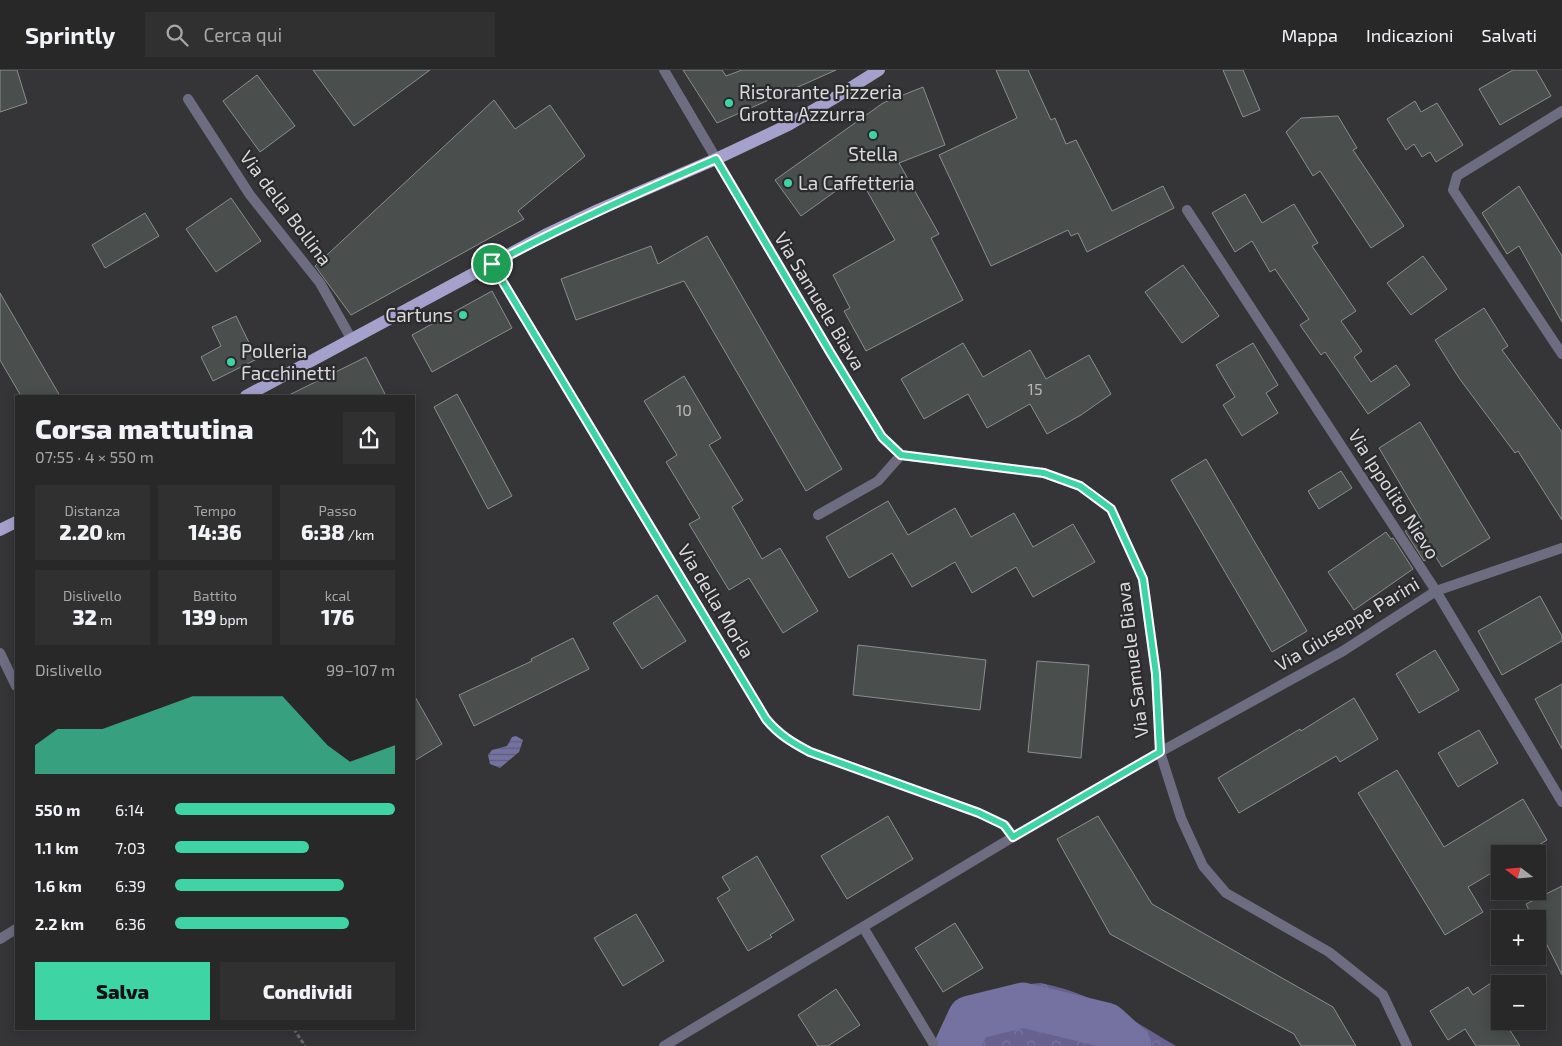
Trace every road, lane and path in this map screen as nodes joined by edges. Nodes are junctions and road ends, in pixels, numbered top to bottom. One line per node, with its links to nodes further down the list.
1 (664, 70): 5 (street, Via Samuele Biava)
2 (879, 70): 5 (main road)
3 (188, 99): 8 (street, Via della Bollina)
4 (1562, 111): 9 (street)
5 (716, 159): 7 (main road); 11 (street, Via Samuele Biava)
6 (1187, 210): 16 (street, Via Ippolito Nievo)
7 (492, 264): 8 (main road); 21 (street, Via della Morla)
8 (352, 340): 10 (main road)
9 (1562, 354)
10 (248, 395)
11 (901, 455): 12 (street); 19 (street, Via Samuele Biava)
12 (818, 516)
13 (15, 522): 14 (main road)
14 (0, 530)
15 (1562, 548): 16 (street, Via Giuseppe Parini)
16 (1436, 591): 19 (street, Via Giuseppe Parini); 20 (street, Via Ippolito Nievo)
17 (0, 653): 18 (street)
18 (15, 684)
19 (1160, 752): 21 (street); 29 (street, Via Samuele Biava)
20 (1562, 802)
21 (1013, 837): 22 (street)
22 (863, 927): 26 (street); 28 (street)
23 (15, 930): 24 (street)
24 (0, 939)
25 (295, 1030): 27 (path)
26 (932, 1043)
27 (305, 1046)
28 (664, 1046)
29 (1407, 1046)

